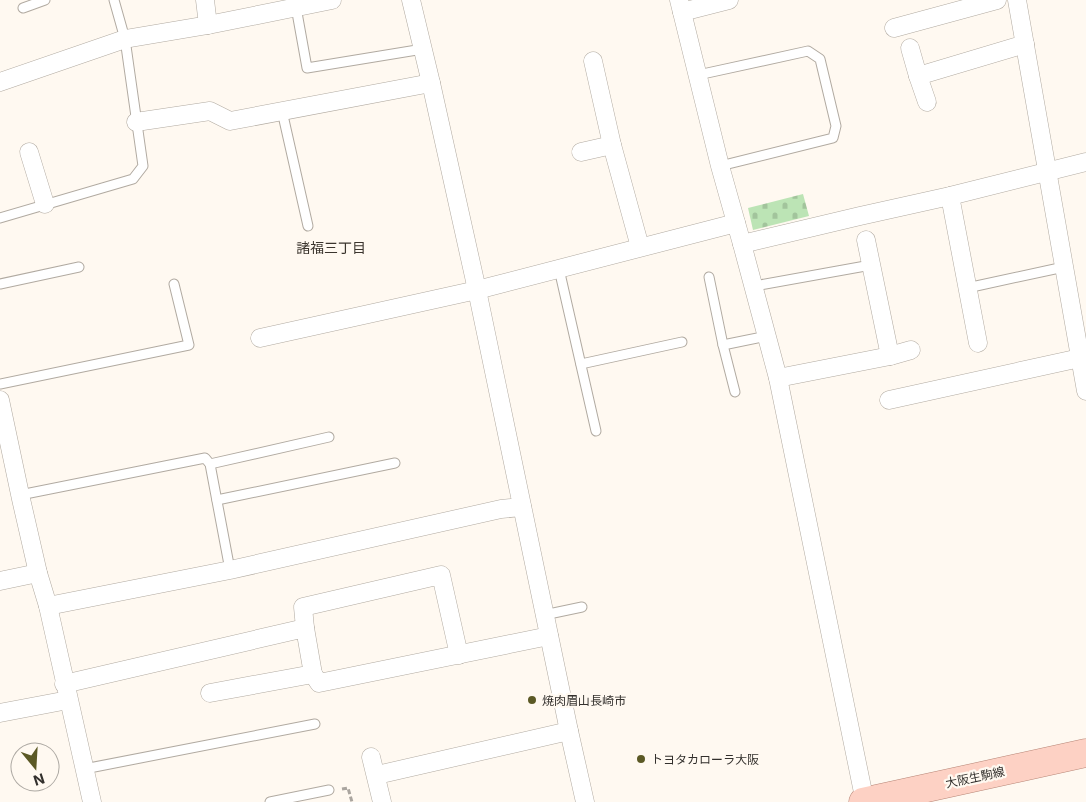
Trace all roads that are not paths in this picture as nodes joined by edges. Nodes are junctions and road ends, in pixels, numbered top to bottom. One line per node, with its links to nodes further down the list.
1 (45, 0): 11 (lane)
2 (114, 0): 14 (lane)
3 (205, 0): 12 (street)
4 (332, 0): 10 (street)
5 (411, 0): 17 (street)
6 (728, 0): 9 (street)
7 (997, 0): 13 (street)
8 (1017, 0): 15 (street)
9 (681, 6): 19 (street)
10 (296, 7): 12 (street); 17 (lane)
11 (23, 8)
12 (208, 25): 14 (street)
13 (894, 28)
14 (125, 39): 21 (street); 25 (lane)
15 (1025, 44): 20 (street); 31 (street)
16 (910, 48): 20 (street)
17 (423, 49): 22 (street)
18 (593, 61): 26 (street)
19 (698, 75): 30 (street); 30 (lane)
20 (918, 76): 23 (street)
21 (0, 82)
22 (431, 82): 24 (street); 49 (street)
23 (927, 102)
24 (282, 111): 25 (street); 36 (lane)
25 (136, 122): 33 (lane)
26 (612, 145): 28 (street); 39 (street)
27 (28, 152): 33 (street)
28 (581, 152)
29 (1086, 162): 31 (street)
30 (720, 166): 35 (street)
31 (1047, 172): 32 (street); 42 (street)
32 (950, 196): 38 (street); 48 (street)
33 (45, 204): 34 (lane)
34 (0, 218)
35 (736, 223): 38 (street); 39 (street)
36 (308, 226)
37 (866, 240): 40 (street)
38 (742, 244): 47 (street)
39 (640, 247): 43 (street)
40 (871, 265): 47 (lane); 56 (street)
41 (78, 267): 45 (lane)
42 (1064, 267): 48 (lane); 57 (street)
43 (559, 269): 49 (street); 58 (lane)
44 (709, 277): 54 (lane)
45 (0, 284)
46 (174, 284): 60 (lane)
47 (754, 286): 50 (street)
48 (967, 288): 53 (street)
49 (477, 290): 51 (street); 71 (street)
50 (767, 336): 54 (lane); 59 (street)
51 (260, 338)
52 (682, 342): 58 (lane)
53 (978, 343)
54 (724, 345): 62 (lane)
55 (911, 350): 56 (street)
56 (890, 356): 59 (street)
57 (1080, 358): 61 (street); 63 (street)
58 (581, 364): 65 (lane)
59 (778, 378): 96 (street)
60 (0, 384)
61 (1086, 391)
62 (735, 392)
63 (889, 400)
64 (1, 411): 69 (street)
65 (596, 431)
66 (328, 437): 68 (lane)
67 (395, 463): 70 (lane)
68 (210, 464): 69 (lane); 70 (lane)
69 (20, 495): 73 (street)
70 (217, 500): 72 (lane)
71 (522, 506): 72 (street); 77 (street)
72 (230, 570): 75 (street)
73 (38, 573): 74 (street); 75 (street)
74 (0, 581)
75 (48, 606): 82 (street)
76 (582, 607): 77 (lane)
77 (544, 614): 79 (street)
78 (305, 628): 80 (street); 81 (street); 82 (street)
79 (549, 636): 80 (street); 86 (street)
80 (460, 655): 81 (street)
81 (313, 674): 83 (street)
82 (66, 692): 84 (street); 89 (street)
83 (210, 693)
84 (0, 713)
85 (315, 724): 89 (lane)
86 (568, 731): 90 (street); 95 (street)
87 (1086, 753): 96 (main road, 大阪生駒線)
88 (371, 757): 90 (street)
89 (84, 769): 92 (street)
90 (377, 775): 94 (street)
91 (329, 790): 93 (lane)
92 (92, 802)
93 (270, 802)
94 (382, 802)
95 (585, 802)
96 (864, 802)

